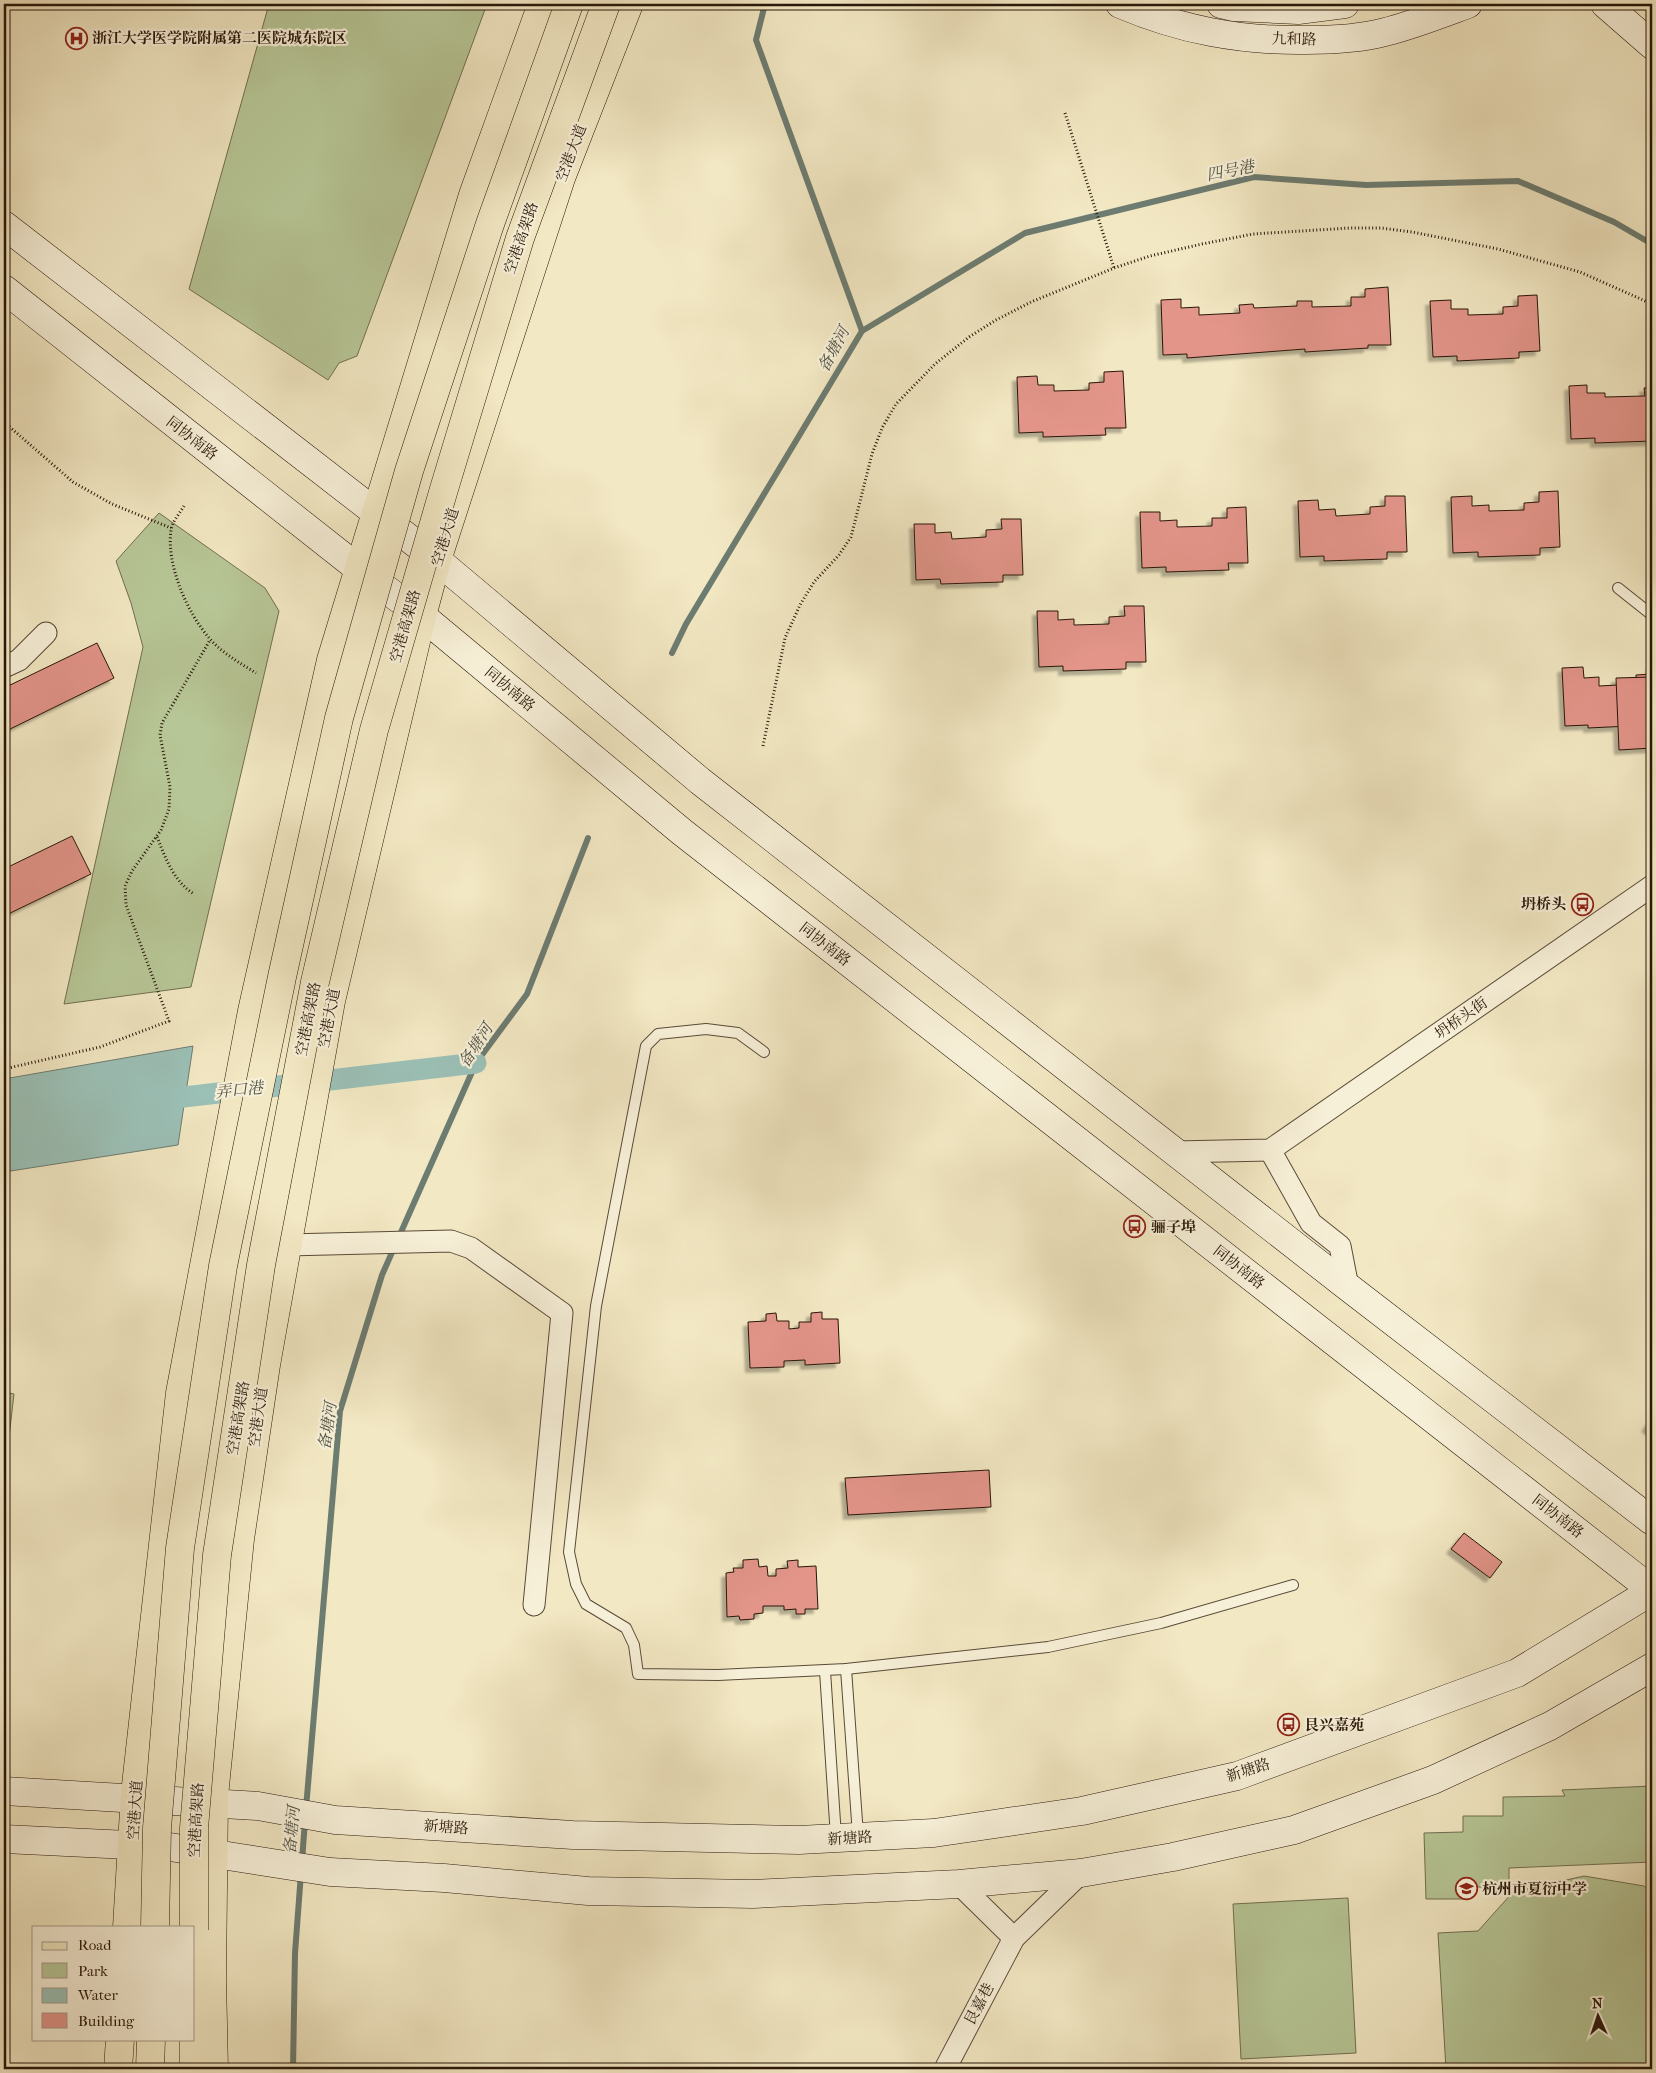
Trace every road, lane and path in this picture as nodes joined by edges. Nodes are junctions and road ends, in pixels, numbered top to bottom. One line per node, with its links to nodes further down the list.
1 (542, 4): 18 (main road, 空港大道)
2 (569, 4): 56 (main road, bridge)
3 (606, 4): 57 (main road, 空港高架路, bridge)
4 (629, 4): 20 (main road, 空港大道)
5 (1120, 4): 8 (main road, 九和路)
6 (1221, 4): 7 (main road, 九和路)
7 (1345, 4)
8 (1468, 4)
9 (1605, 4): 10 (main road)
10 (1652, 45)
11 (1065, 113): 13 (path)
12 (4, 225): 18 (main road)
13 (1114, 268): 15 (path); 29 (path)
14 (4, 289): 21 (main road, 同协南路)
15 (1652, 304)
16 (4, 422): 19 (path)
17 (184, 506): 19 (path)
18 (377, 512): 20 (main road); 21 (main road, 空港大道)
19 (171, 528): 26 (path)
20 (437, 560): 24 (main road, 空港大道); 36 (main road)
21 (359, 569): 24 (main road, 同协南路); 47 (main road, 空港大道)
22 (1618, 588): 23 (lane)
23 (1652, 615)
24 (422, 616): 37 (main road, 空港大道); 41 (main road, 同协南路)
25 (46, 632): 27 (street)
26 (210, 640): 28 (path); 30 (path)
27 (4, 667)
28 (256, 673)
29 (763, 746)
30 (157, 836): 32 (path); 34 (path)
31 (1652, 886): 35 (street, 坍桥头街)
32 (194, 894)
33 (764, 1052): 44 (lane)
34 (4, 1069)
35 (1270, 1150): 36 (street); 38 (street)
36 (1174, 1152): 38 (main road)
37 (287, 1245): 42 (street); 48 (main road, 空港大道)
38 (1348, 1288): 39 (main road)
39 (1652, 1521)
40 (1293, 1585): 45 (lane)
41 (1652, 1591): 50 (main road, 新塘路)
42 (534, 1604)
43 (1652, 1667): 53 (main road)
44 (825, 1670): 45 (lane); 50 (lane)
45 (846, 1670): 50 (lane)
46 (4, 1791): 47 (main road, 新塘路)
47 (135, 1799): 48 (main road, 新塘路); 51 (main road, 空港大道)
48 (214, 1804): 50 (main road, 新塘路); 52 (main road, 空港大道)
49 (4, 1839): 51 (main road)
50 (847, 1839)
51 (133, 1845): 52 (main road); 55 (main road, 空港大道)
52 (212, 1854): 54 (main road); 65 (main road, 空港大道)
53 (1081, 1873): 54 (main road); 58 (street, 艮嘉巷)
54 (959, 1884): 58 (street)
55 (127, 1926)
56 (155, 1926)
57 (194, 1926)
58 (1014, 1938): 66 (street, 艮嘉巷)
59 (120, 2040): 62 (main road)
60 (151, 2040): 63 (main road)
61 (194, 2040): 64 (main road, 空港高架路, bridge)
62 (118, 2069)
63 (150, 2069)
64 (194, 2069)
65 (214, 2069)
66 (945, 2069)

